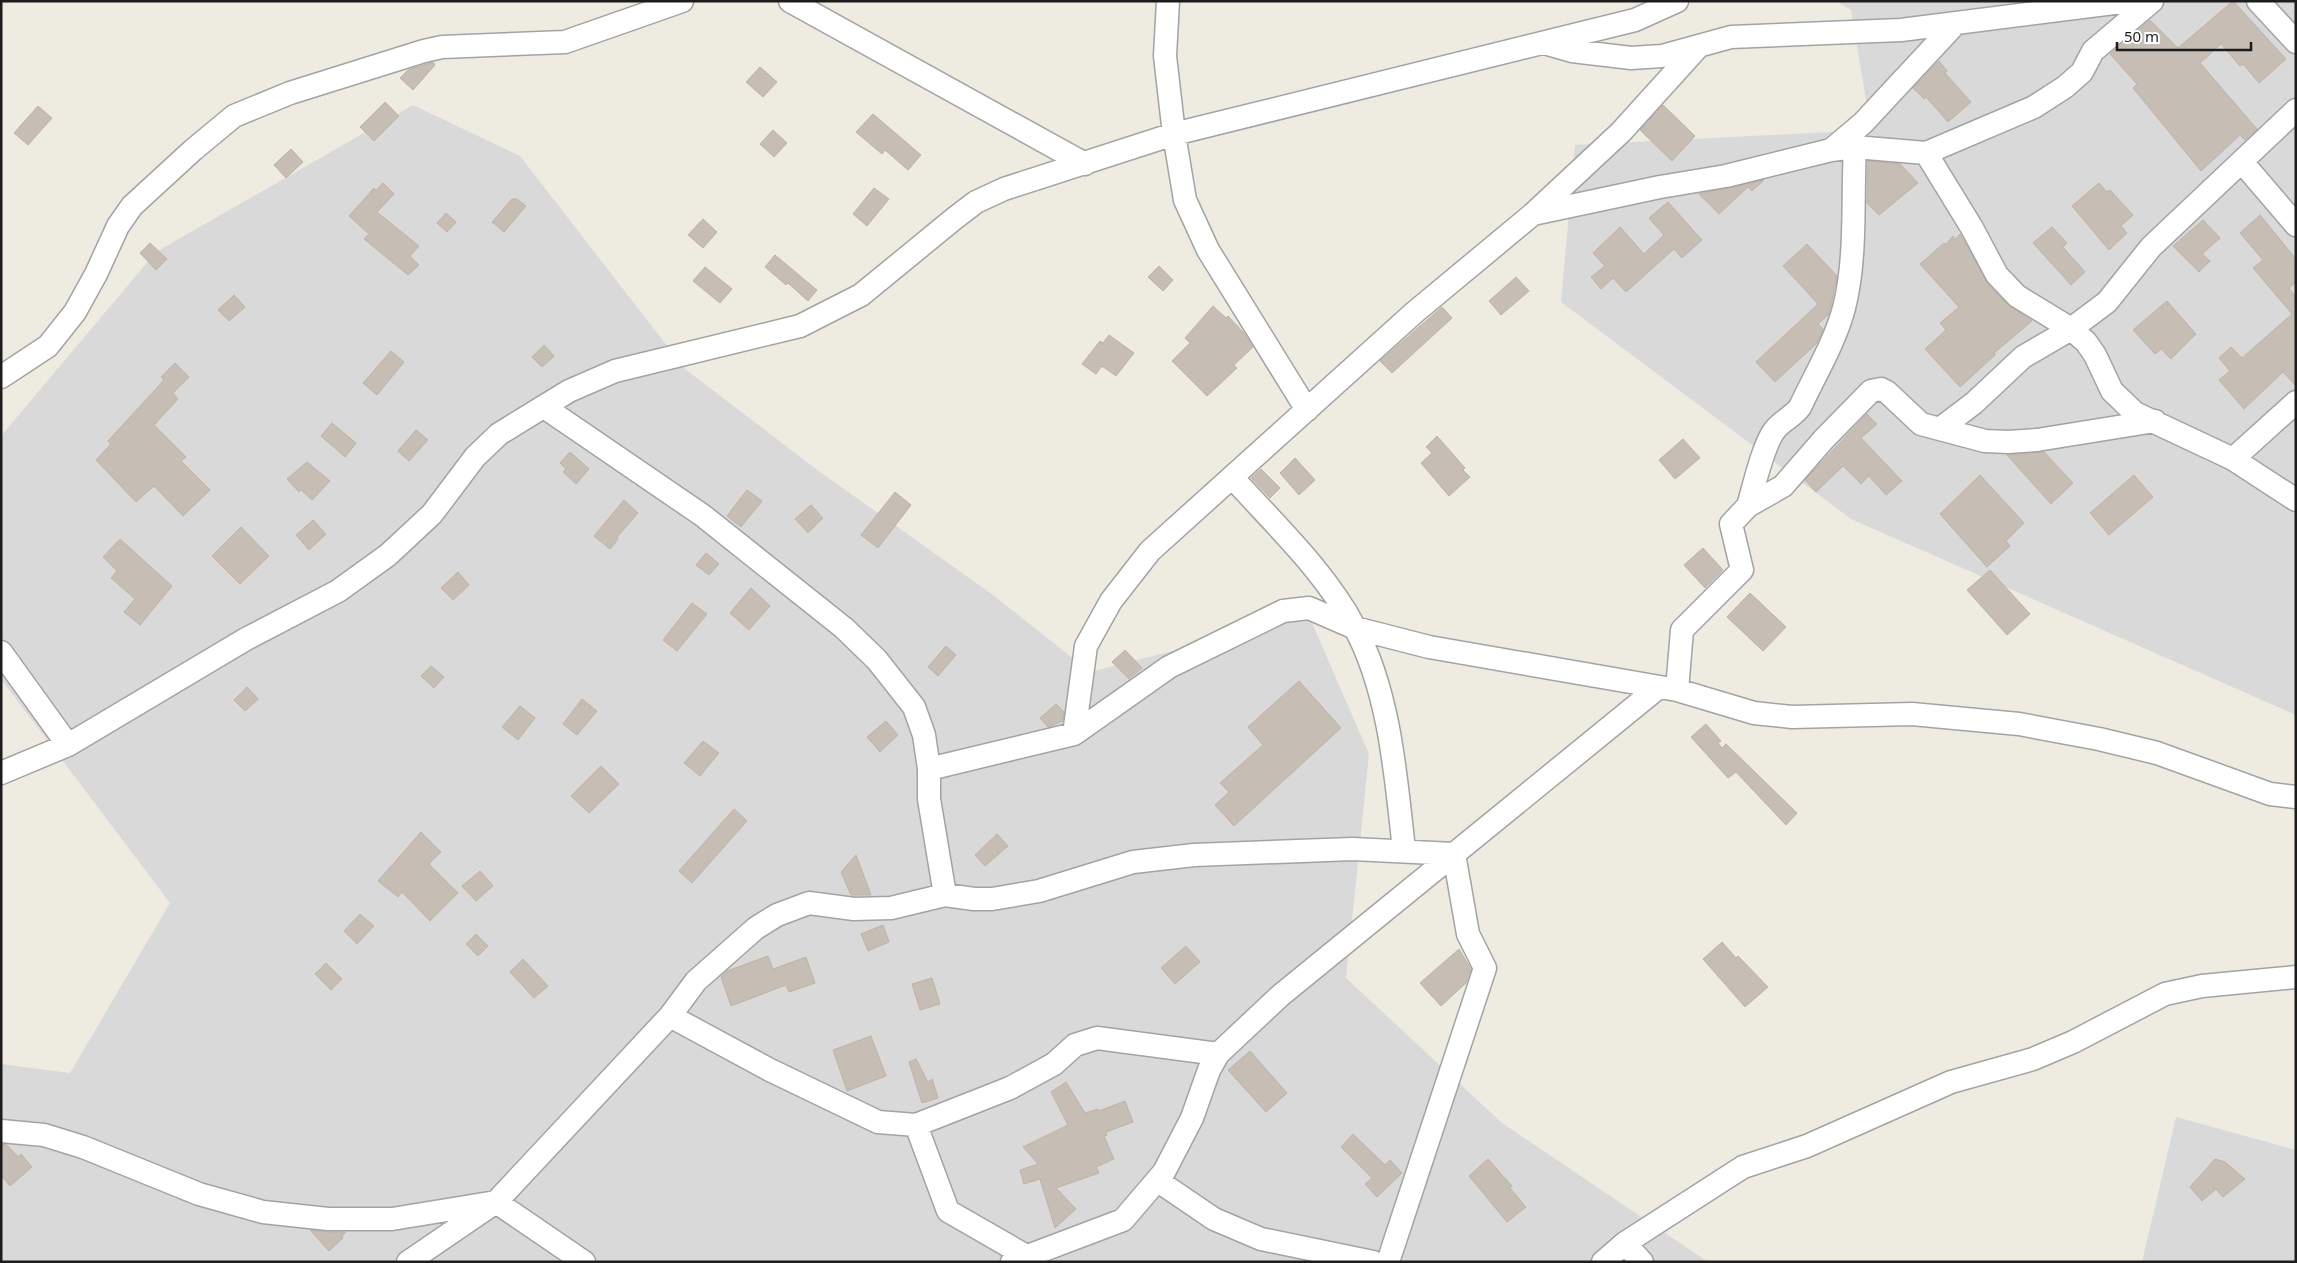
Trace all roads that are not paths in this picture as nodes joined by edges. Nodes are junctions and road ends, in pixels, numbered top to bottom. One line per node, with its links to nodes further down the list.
1 (682, 1): 22 (street)
2 (790, 1): 18 (street)
3 (1168, 1): 13 (street)
4 (1677, 1): 10 (street)
5 (2130, 1): 8 (street)
6 (2152, 1): 16 (street)
7 (2258, 1): 9 (street)
8 (1956, 23): 11 (street); 15 (street)
9 (2296, 42)
10 (1542, 43): 11 (street); 13 (street)
11 (1696, 48): 19 (street)
12 (2296, 110): 17 (street)
13 (1174, 134): 18 (street); 25 (street)
14 (1855, 147): 15 (street); 16 (street); 31 (street)
15 (1831, 150): 19 (street)
16 (1926, 153): 21 (street)
17 (2242, 162): 20 (street); 21 (street)
18 (1085, 164): 24 (street)
19 (1533, 214): 25 (street)
20 (2296, 225)
21 (2070, 329): 26 (street); 27 (street)
22 (1, 377)
23 (2296, 402): 28 (street)
24 (544, 407): 36 (street); 37 (street)
25 (1307, 410): 29 (street)
26 (2155, 420): 27 (street); 28 (street)
27 (1941, 428): 31 (street)
28 (2233, 459): 30 (street)
29 (1233, 478): 32 (street); 35 (street)
30 (2296, 500)
31 (1748, 506): 34 (street)
32 (1355, 628): 34 (street); 35 (street); 40 (street)
33 (1, 652): 36 (street)
34 (1668, 689): 39 (street); 41 (street)
35 (1074, 734): 37 (street)
36 (68, 745): 38 (street)
37 (929, 769): 42 (street)
38 (1, 773)
39 (2296, 797)
40 (1404, 850): 41 (street); 42 (street)
41 (1454, 854): 45 (street); 55 (street)
42 (945, 895): 44 (street)
43 (2296, 977): 50 (street)
44 (670, 1016): 46 (street); 49 (street)
45 (1218, 1054): 46 (street); 48 (street)
46 (916, 1125): 51 (street)
47 (1, 1132): 49 (street)
48 (1158, 1181): 51 (street); 54 (street)
49 (496, 1202): 52 (street); 53 (street)
50 (1625, 1243): 56 (street); 57 (street)
51 (1025, 1260)
52 (408, 1262)
53 (584, 1262)
54 (1373, 1262)
55 (1388, 1262)
56 (1602, 1262)
57 (1642, 1262)

